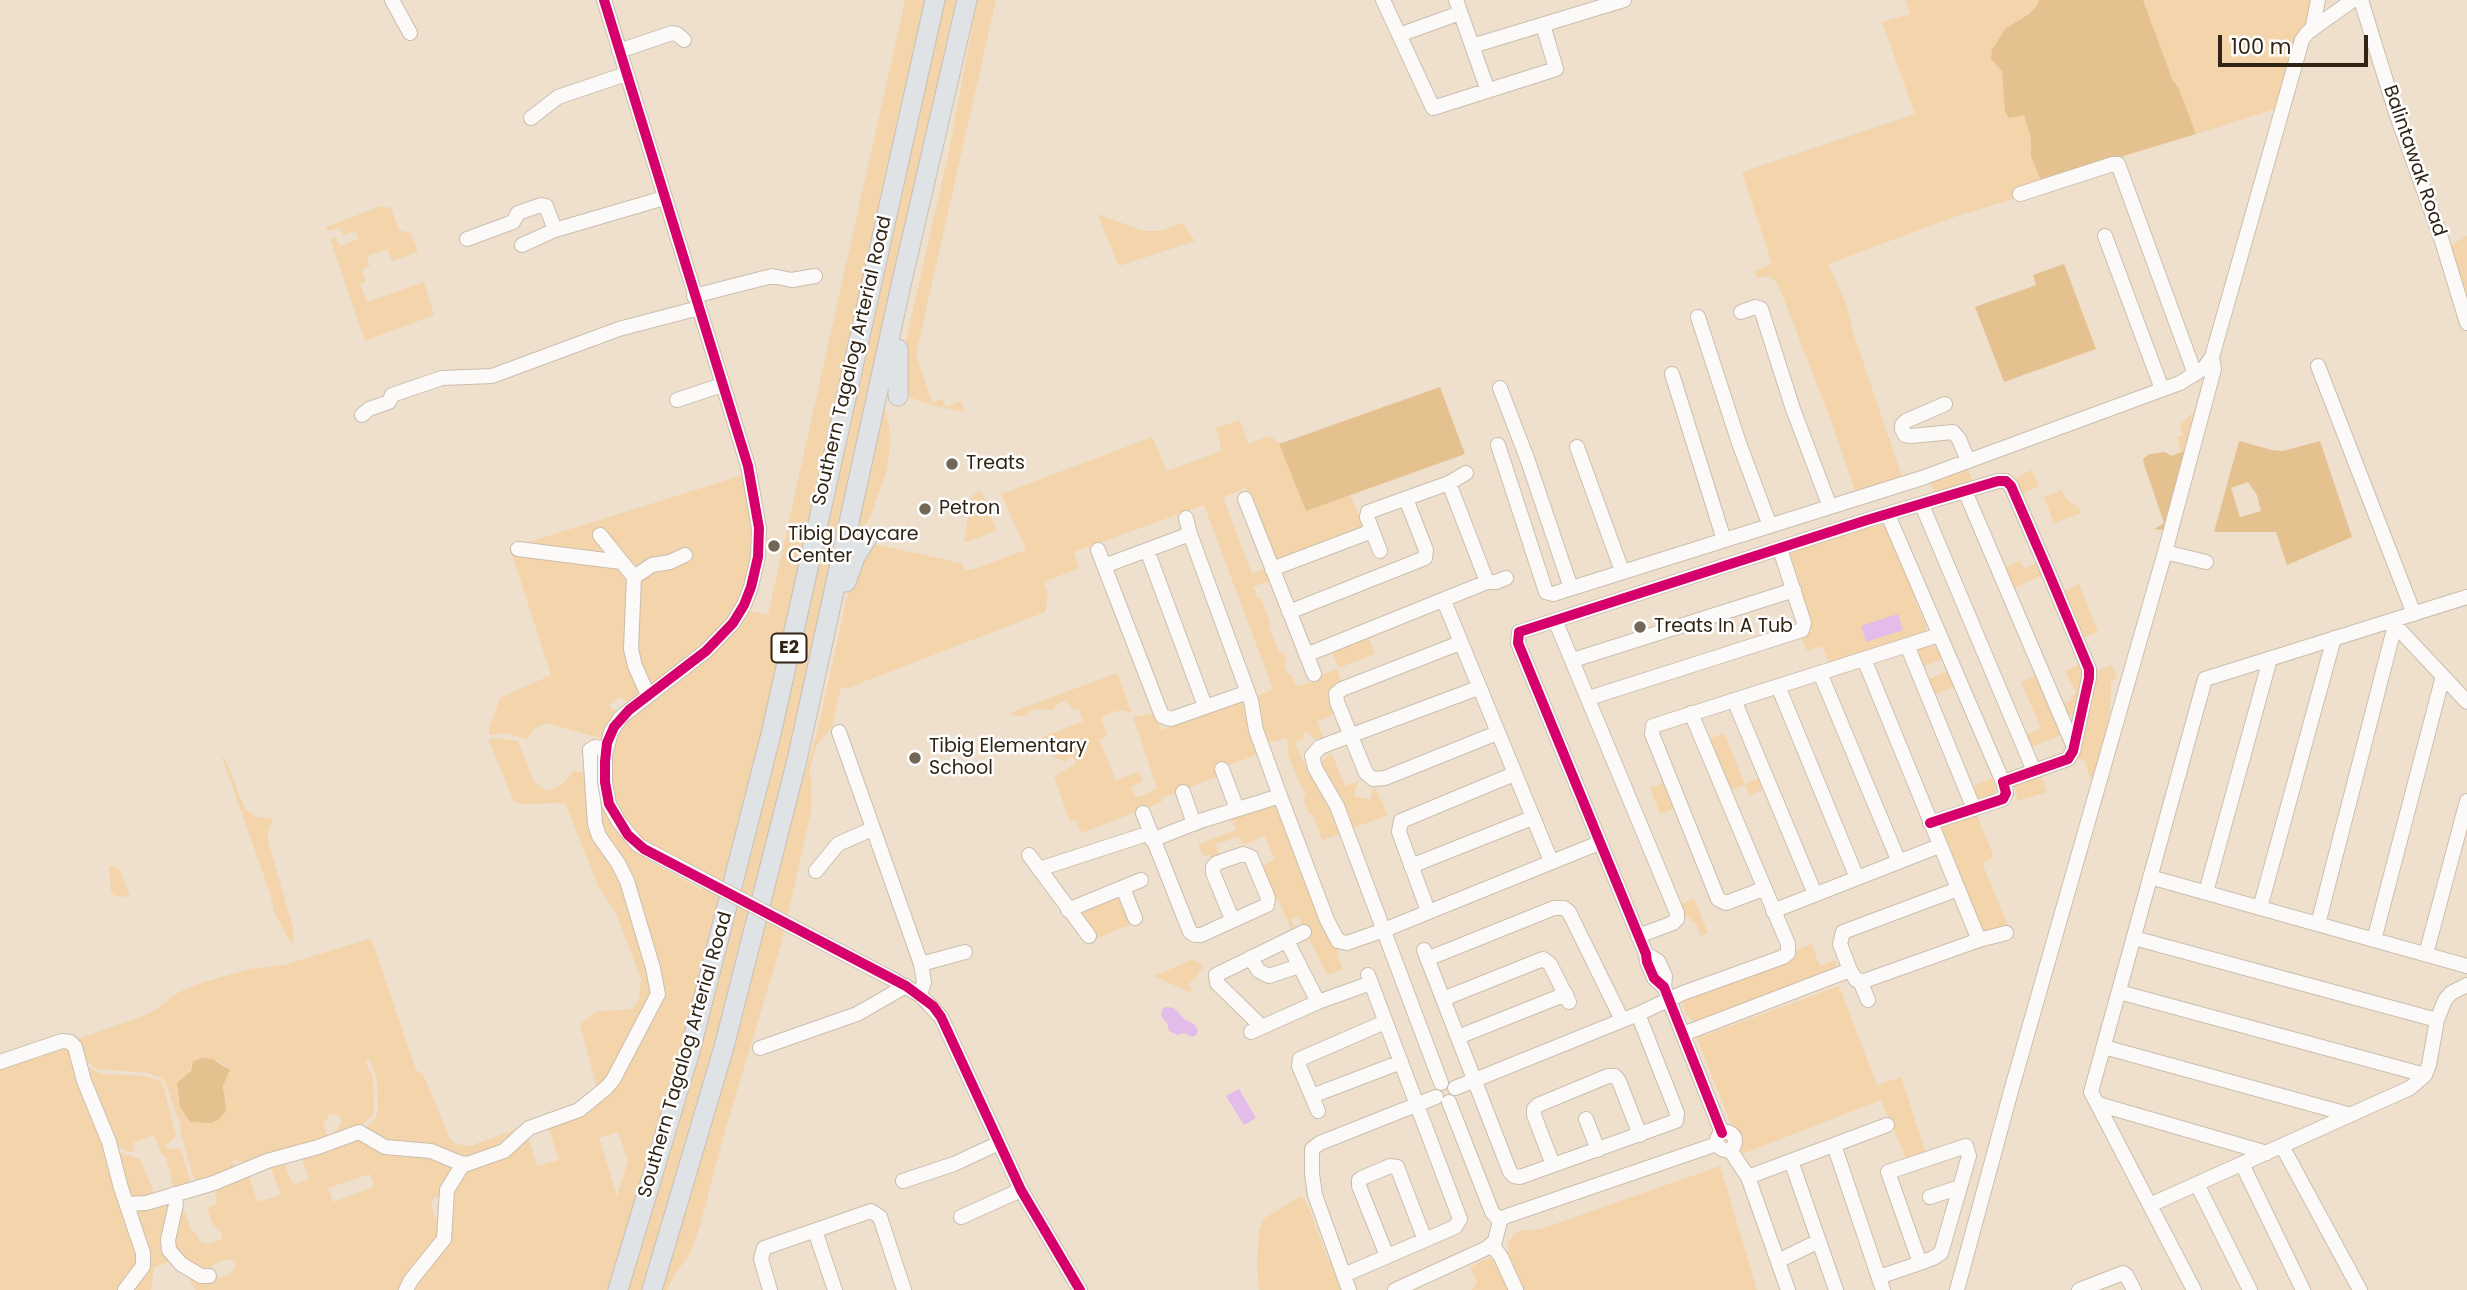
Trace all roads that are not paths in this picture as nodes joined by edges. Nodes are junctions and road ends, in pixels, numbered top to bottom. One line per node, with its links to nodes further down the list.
1 (392, 0): 13 (street)
2 (604, 0): 18 (street)
3 (934, 0): 227 (highway, Southern Tagalog Arterial Road / E2)
4 (967, 0): 16 (highway, Southern Tagalog Arterial Road / E2)
5 (1383, 0): 14 (street)
6 (1624, 0): 11 (street)
7 (2318, 0): 12 (street)
8 (2353, 0): 12 (street)
9 (2361, 0): 32 (street, Balintawak Road)
10 (1458, 7): 14 (street); 17 (street)
11 (1543, 25): 17 (street); 20 (street)
12 (2312, 30): 33 (street)
13 (410, 33)
14 (1399, 35): 20 (street)
15 (684, 40): 18 (street)
16 (958, 41): 40 (highway); 120 (highway, Southern Tagalog Arterial Road / E2)
17 (1472, 46): 20 (street)
18 (619, 51): 19 (street)
19 (626, 74): 21 (street); 23 (street)
20 (1488, 91)
21 (531, 118)
22 (2020, 194): 36 (street)
23 (664, 198): 24 (street); 29 (street)
24 (555, 230): 26 (street); 27 (street)
25 (2105, 236): 39 (street)
26 (467, 239)
27 (522, 245)
28 (816, 276): 29 (street)
29 (696, 302): 37 (street); 43 (street)
30 (1741, 313): 53 (street)
31 (1698, 317): 56 (street)
32 (2467, 323)
33 (2212, 357): 36 (street); 67 (street)
34 (2318, 366): 82 (street)
35 (1672, 374): 61 (street)
36 (2195, 374): 39 (street)
37 (722, 385): 41 (street); 99 (street)
38 (1500, 388): 77 (street)
39 (2162, 389): 46 (street)
40 (898, 396)
41 (677, 400)
42 (1945, 404): 46 (street)
43 (362, 415)
44 (1498, 445): 77 (street)
45 (1577, 447): 73 (street)
46 (1968, 461): 53 (street)
47 (1466, 473): 48 (street)
48 (1449, 483): 51 (street); 76 (street)
49 (1965, 491): 52 (street); 108 (street); 108 (street)
50 (1245, 499): 72 (street)
51 (1406, 499): 57 (street); 81 (street)
52 (1922, 505): 54 (street); 111 (street)
53 (1830, 507): 56 (street)
54 (1888, 515): 63 (street); 85 (street)
55 (1186, 518): 58 (street)
56 (1770, 526): 61 (street)
57 (1372, 531): 66 (street); 72 (street)
58 (1190, 534): 65 (street); 98 (street)
59 (600, 535): 69 (street)
60 (867, 538): 120 (highway)
61 (1724, 540): 73 (street)
62 (518, 549): 69 (street)
63 (1780, 549): 78 (street); 83 (street)
64 (1098, 550): 71 (street)
65 (1147, 550): 71 (street); 103 (street)
66 (1380, 551)
67 (2165, 552): 70 (street); 238 (street)
68 (685, 555): 74 (street)
69 (621, 562): 74 (street)
70 (2206, 562)
71 (1104, 566): 103 (street)
72 (1272, 569): 81 (street)
73 (1622, 571): 77 (street)
74 (634, 577): 99 (street)
75 (1506, 578): 76 (street)
76 (1487, 582): 80 (street)
77 (1571, 588)
78 (1794, 590): 92 (street); 100 (street)
79 (2467, 597): 82 (street)
80 (1444, 601): 87 (street); 89 (street)
81 (1289, 612): 89 (street)
82 (2414, 614): 84 (street)
83 (1555, 620): 92 (street); 126 (street)
84 (2395, 623): 86 (street); 95 (street); 148 (street)
85 (1939, 635): 88 (street); 113 (street)
86 (2334, 638): 91 (street); 142 (street)
87 (1460, 643): 97 (street); 107 (street)
88 (1907, 645): 90 (street); 118 (street)
89 (1306, 655): 94 (street)
90 (1864, 659): 93 (street); 122 (street)
91 (2270, 659): 134 (street); 140 (street)
92 (1573, 660): 100 (street)
93 (1819, 673): 96 (street); 130 (street)
94 (1314, 674)
95 (2443, 676): 102 (street); 156 (street)
96 (1778, 686): 101 (street); 135 (street)
97 (1478, 688): 106 (street); 107 (street)
98 (1248, 692): 103 (street); 115 (street)
99 (648, 695): 109 (street)
100 (1589, 698): 153 (street)
101 (1734, 699): 104 (street); 141 (street)
102 (2467, 702)
103 (1205, 706)
104 (1691, 713): 138 (street); 138 (street)
105 (839, 732): 124 (street)
106 (1497, 733): 107 (street); 112 (street)
107 (1351, 737): 149 (street)
108 (2074, 747): 111 (street)
109 (605, 752): 165 (street, bridge); 201 (street)
110 (1222, 769): 117 (street)
111 (2034, 771): 113 (street)
112 (1514, 774): 121 (street); 131 (street)
113 (2003, 782): 118 (street)
114 (1183, 792): 123 (street)
115 (1280, 796): 117 (street); 149 (street)
116 (2467, 801): 159 (street)
117 (1237, 808): 123 (street)
118 (1974, 809): 122 (street)
119 (1143, 813): 125 (street)
120 (783, 816): 228 (highway, Southern Tagalog Arterial Road / E2)
121 (1532, 818): 129 (street); 131 (street)
122 (1930, 823): 127 (street)
123 (1194, 824): 125 (street)
124 (872, 829): 133 (street); 161 (street)
125 (1151, 837): 132 (street); 147 (street)
126 (1599, 843): 129 (street); 153 (street)
127 (1939, 846): 130 (street); 139 (street)
128 (1029, 855): 132 (street)
129 (1551, 861): 144 (street)
130 (1899, 862): 135 (street)
131 (1411, 866): 144 (street)
132 (1039, 869): 143 (street)
133 (816, 871)
134 (2150, 877): 140 (street); 154 (street)
135 (1857, 878): 141 (street)
136 (1141, 880): 137 (street)
137 (1123, 888): 143 (street); 146 (street)
138 (1763, 889): 145 (street)
139 (1958, 889): 155 (street); 164 (street)
140 (2206, 892): 142 (street)
141 (1815, 894): 145 (street)
142 (2260, 908): 148 (street)
143 (1068, 910): 152 (street)
144 (1427, 911): 149 (street)
145 (1773, 911): 168 (street)
146 (1135, 918)
147 (1232, 919): 147 (street)
148 (2318, 924): 156 (street)
149 (1384, 930): 185 (street)
150 (1304, 932): 157 (street)
151 (2006, 933): 155 (street)
152 (1089, 936)
153 (1638, 936): 168 (street)
154 (2134, 938): 167 (street); 175 (street)
155 (1979, 940): 164 (street)
156 (2374, 940): 159 (street)
157 (1287, 941): 160 (street); 162 (street)
158 (965, 952): 161 (street)
159 (2426, 954): 163 (street)
160 (1250, 958): 162 (street); 172 (street)
161 (921, 964): 169 (street)
162 (1299, 966): 172 (street)
163 (2467, 966)
164 (1855, 976): 171 (street); 177 (street)
165 (899, 983): 169 (street); 180 (street)
166 (2467, 985): 175 (street)
167 (2119, 992): 179 (street); 183 (street)
168 (1667, 994): 173 (street); 177 (street)
169 (920, 995): 195 (street)
170 (1443, 999): 174 (street); 178 (street); 178 (street)
171 (1868, 1000)
172 (1318, 1002): 176 (street)
173 (1638, 1014): 174 (street); 193 (street)
174 (1622, 1020): 184 (street)
175 (2437, 1020): 183 (street)
176 (1385, 1021): 182 (street); 186 (street)
177 (1683, 1034): 194 (street)
178 (1458, 1037): 184 (street)
179 (2104, 1047): 188 (street); 190 (street)
180 (760, 1048)
181 (0, 1062): 211 (street)
182 (1401, 1062): 186 (street); 187 (street)
183 (2425, 1075): 190 (street)
184 (1475, 1080): 185 (street); 203 (street)
185 (1445, 1092): 187 (street); 214 (street)
186 (1312, 1096): 189 (street)
187 (1418, 1103): 216 (street); 222 (street)
188 (2098, 1104): 199 (street); 212 (street)
189 (1318, 1111)
190 (2351, 1115): 197 (street)
191 (1586, 1119): 198 (street)
192 (1887, 1125): 196 (street)
193 (1640, 1135): 198 (street); 203 (street)
194 (1723, 1142): 204 (street); 214 (street)
195 (999, 1143): 205 (street); 208 (street)
196 (1834, 1145): 200 (street); 224 (street)
197 (2282, 1146): 199 (street); 244 (street)
198 (1598, 1150): 203 (street)
199 (2267, 1153): 202 (street)
200 (1791, 1160): 204 (street); 217 (street)
201 (463, 1164): 209 (street); 226 (street)
202 (2242, 1164): 206 (street); 243 (street)
203 (1553, 1165)
204 (1748, 1177): 220 (street)
205 (903, 1181)
206 (2197, 1184): 212 (street); 242 (street)
207 (1960, 1187): 210 (street); 221 (street); 221 (street)
208 (1021, 1190): 213 (street); 232 (street)
209 (174, 1194): 211 (street); 223 (street)
210 (1930, 1197)
211 (128, 1204): 225 (street)
212 (2150, 1205): 241 (street)
213 (961, 1217)
214 (1500, 1221): 218 (street)
215 (815, 1231): 229 (street); 230 (street); 231 (street)
216 (1425, 1240): 219 (street); 219 (street)
217 (1819, 1241): 220 (street); 237 (street)
218 (1492, 1245): 234 (street); 235 (street)
219 (1387, 1256): 222 (street)
220 (1778, 1261): 236 (street)
221 (1920, 1263): 224 (street)
222 (1344, 1275): 233 (street)
223 (209, 1276)
224 (1881, 1284)
225 (125, 1290)
226 (406, 1290)
227 (618, 1290)
228 (652, 1290)
229 (770, 1290)
230 (835, 1290)
231 (904, 1290)
232 (1078, 1290)
233 (1349, 1290)
234 (1395, 1290)
235 (1516, 1290)
236 (1788, 1290)
237 (1836, 1290)
238 (1958, 1290)
239 (2079, 1290): 240 (street)
240 (2133, 1290)
241 (2194, 1290)
242 (2250, 1290)
243 (2303, 1290)
244 (2360, 1290)

